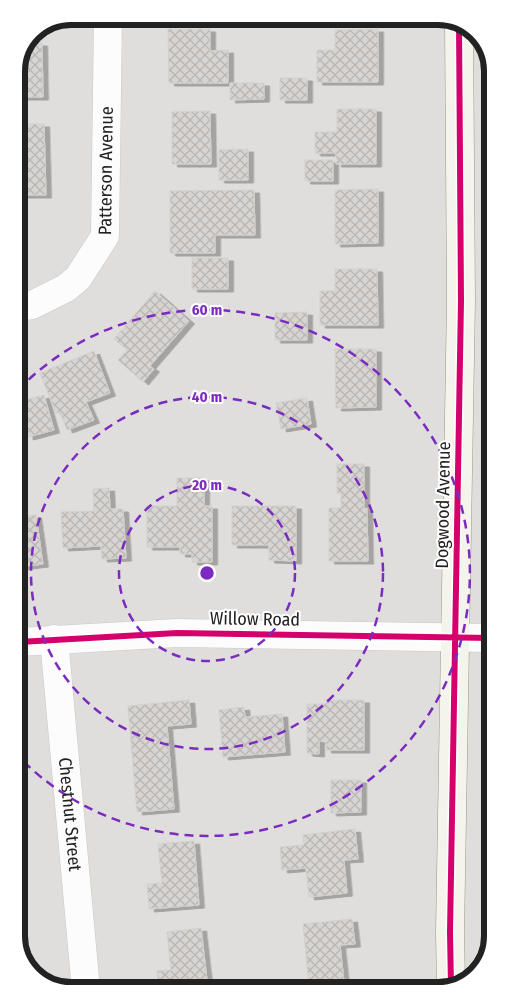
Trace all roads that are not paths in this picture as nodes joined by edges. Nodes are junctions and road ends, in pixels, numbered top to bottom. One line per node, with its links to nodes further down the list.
1 (108, 25): 3 (street, Patterson Avenue)
2 (459, 31): 4 (street, Dogwood Avenue)
3 (25, 306)
4 (456, 638): 5 (street, Willow Road); 6 (street, Willow Road); 8 (street, Dogwood Avenue)
5 (484, 638)
6 (54, 639): 7 (street, Willow Road); 9 (street, Chestnut Street)
7 (25, 641)
8 (451, 980)
9 (85, 982)

